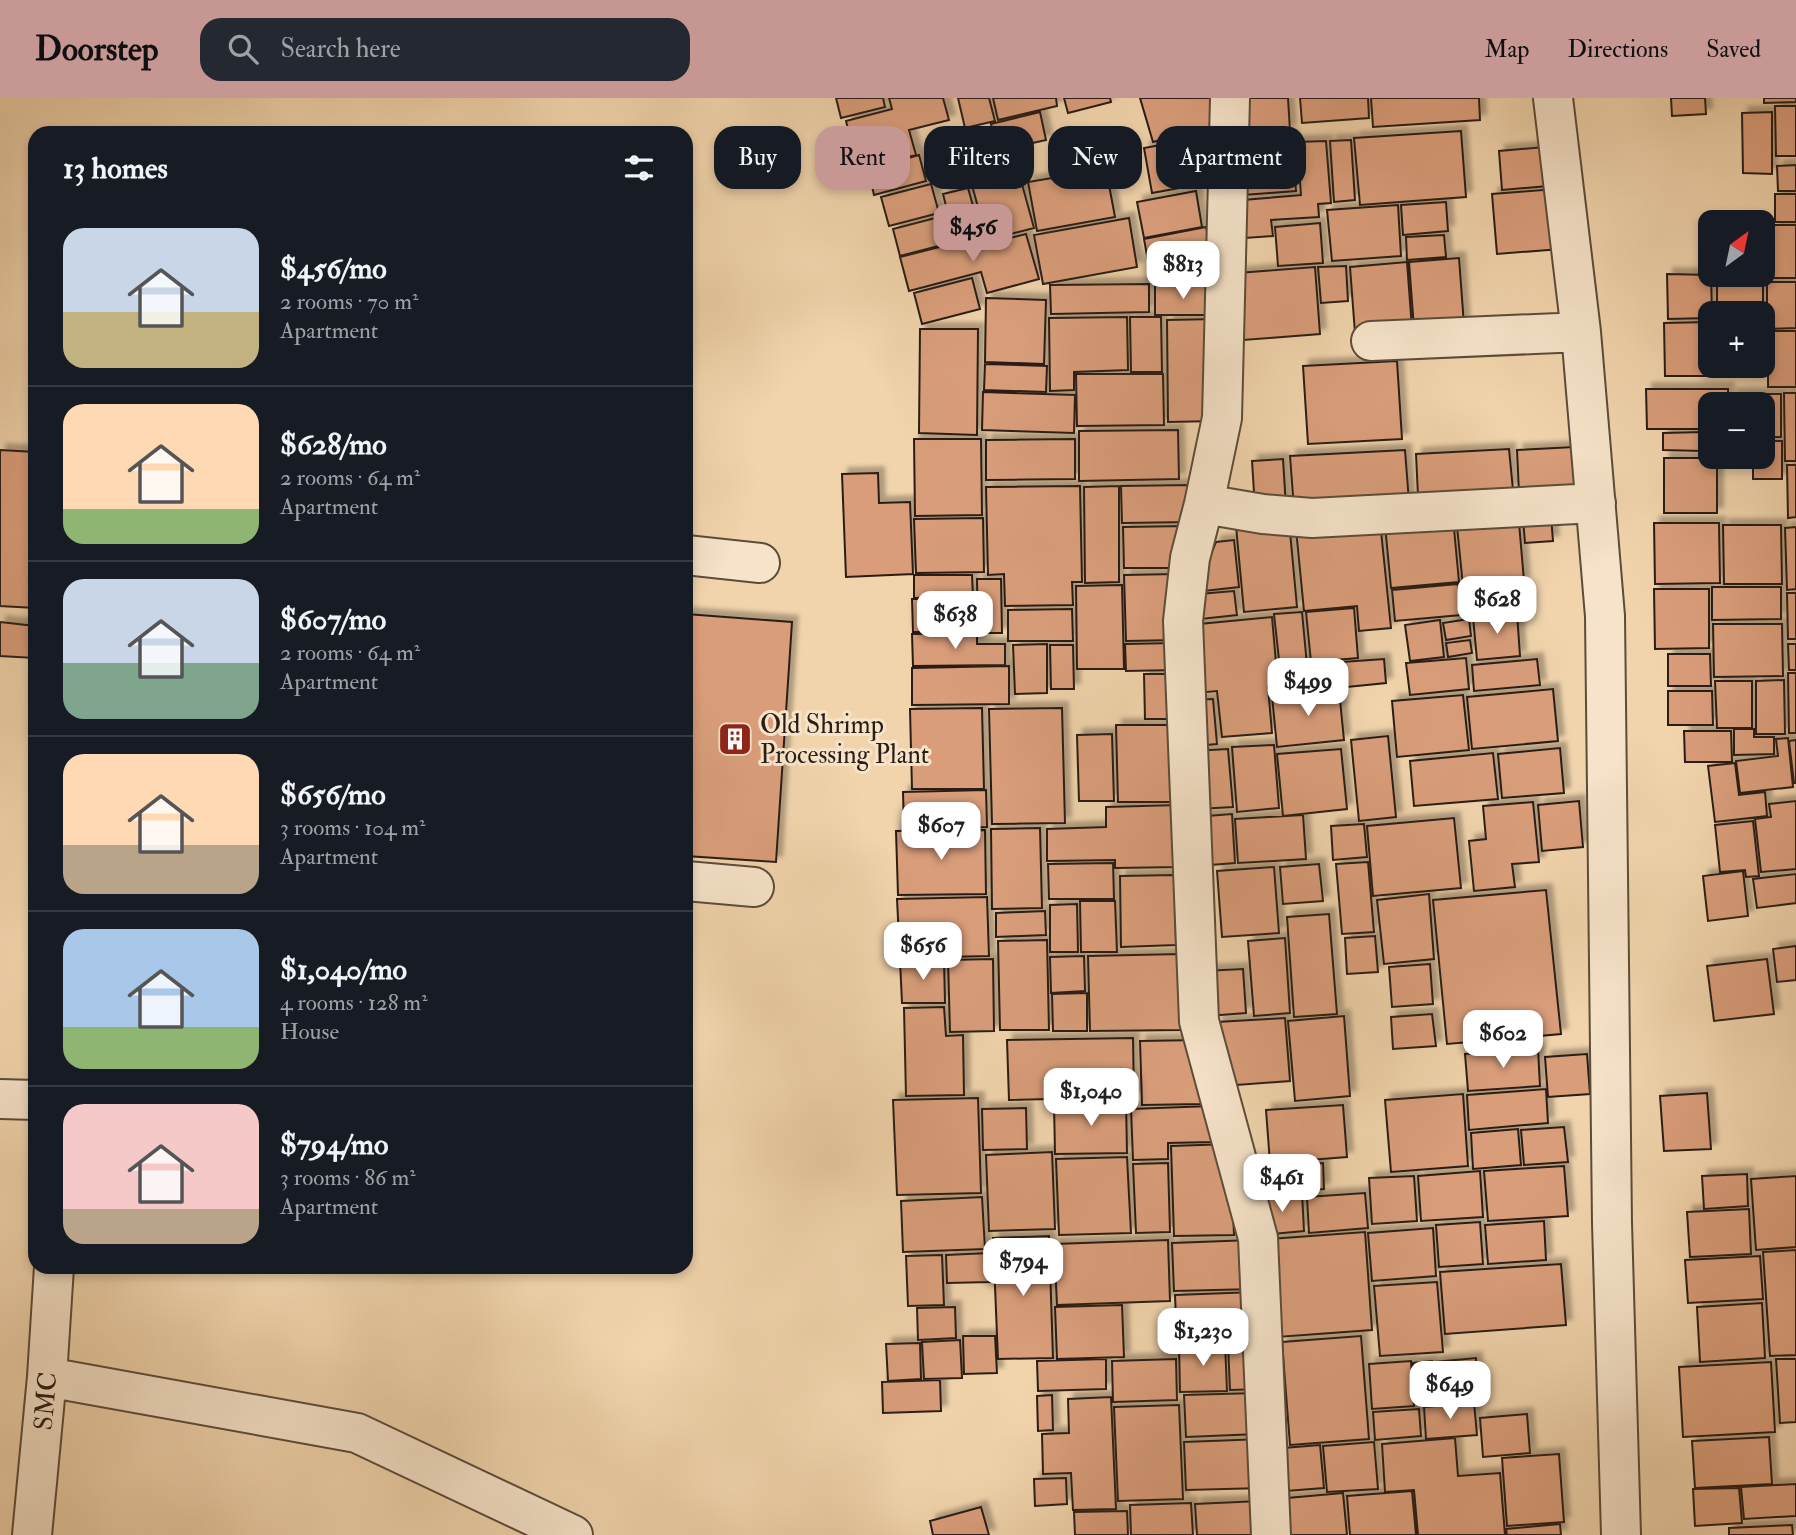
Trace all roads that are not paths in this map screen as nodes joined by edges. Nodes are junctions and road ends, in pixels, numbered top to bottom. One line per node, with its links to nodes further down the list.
1 (1230, 98): 5 (street)
2 (1553, 98): 3 (street)
3 (1581, 332): 4 (street); 6 (street)
4 (1371, 341)
5 (1204, 503): 6 (street); 17 (street)
6 (1596, 503): 18 (street)
7 (693, 556): 8 (street)
8 (760, 563)
9 (693, 882): 10 (street)
10 (754, 887)
11 (0, 1099): 12 (street)
12 (28, 1100)
13 (54, 1274): 14 (street, SMC)
14 (47, 1377): 15 (street, SMC); 16 (street)
15 (32, 1535)
16 (573, 1535)
17 (1271, 1535)
18 (1621, 1535)

